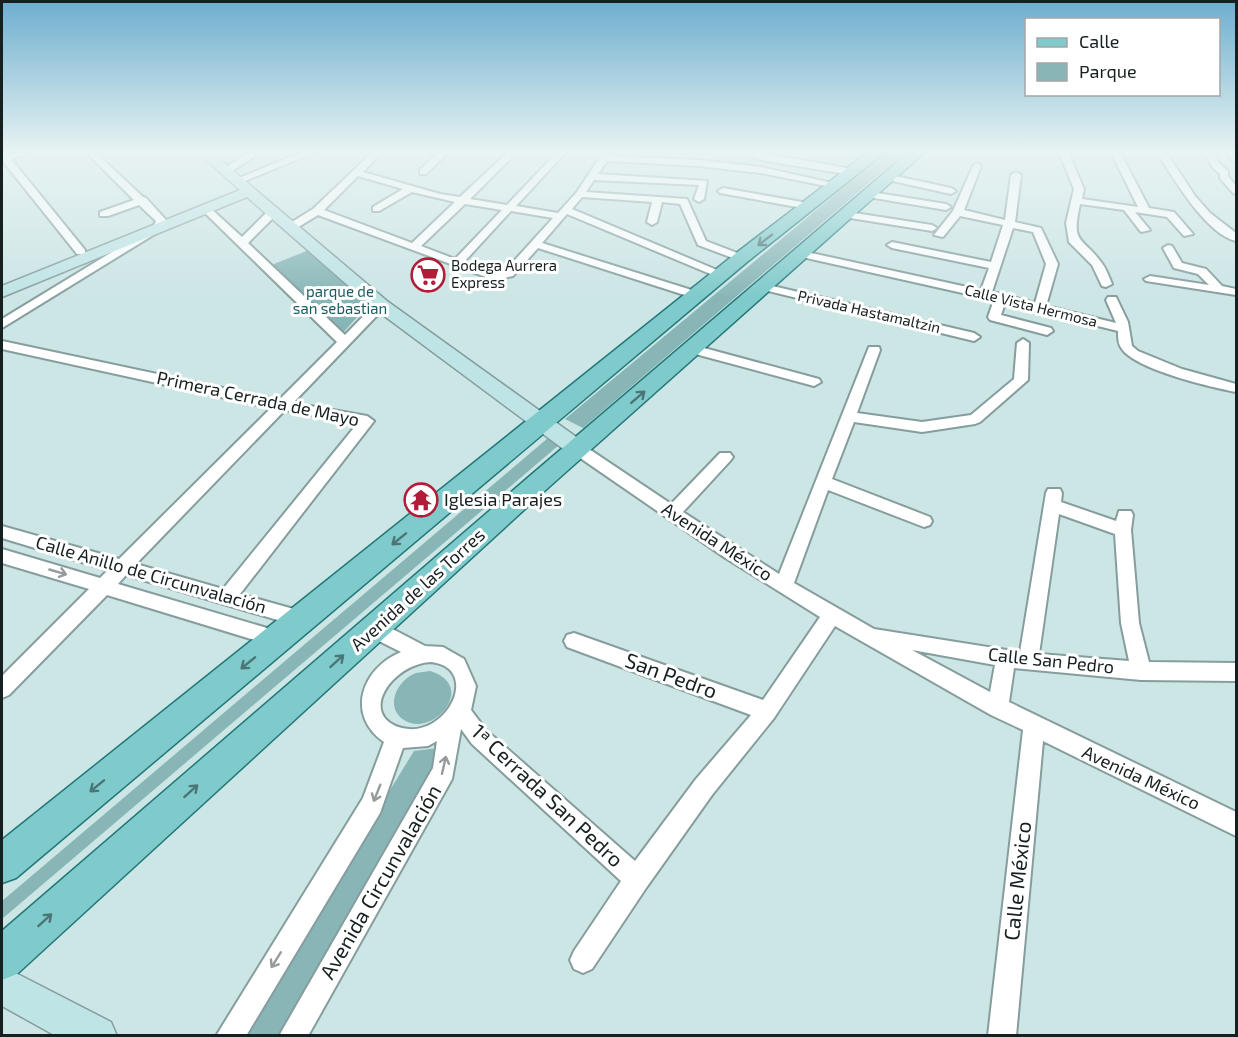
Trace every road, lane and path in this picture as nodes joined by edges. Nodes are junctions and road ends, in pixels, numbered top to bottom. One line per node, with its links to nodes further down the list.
1 (39, 200): 48 (street)
2 (142, 200): 34 (street)
3 (143, 200): 37 (street)
4 (205, 200): 37 (street)
5 (217, 200): 27 (street)
6 (258, 200): 32 (street, Avenida México)
7 (328, 200): 30 (street)
8 (391, 200): 28 (street)
9 (517, 200): 26 (street)
10 (575, 200): 33 (street)
11 (658, 200): 36 (street)
12 (676, 200): 50 (street)
13 (776, 200): 23 (street)
14 (815, 200): 23 (main road)
15 (865, 200): 35 (main road, Avenida de las Torres)
16 (905, 200): 24 (street)
17 (963, 200): 31 (street)
18 (1014, 200): 38 (street)
19 (1140, 200): 29 (street)
20 (1193, 200): 42 (street)
21 (463, 201): 26 (street); 46 (street)
22 (1078, 201): 25 (street); 59 (street)
23 (808, 206): 50 (main road, one-way to 50)
24 (946, 207)
25 (1126, 207): 29 (street); 40 (street)
26 (510, 208): 33 (street); 51 (street)
27 (206, 209): 37 (street); 43 (street)
28 (376, 209)
29 (1145, 210): 41 (street)
30 (317, 211): 39 (street); 46 (street)
31 (958, 212): 35 (street); 38 (street)
32 (272, 213): 39 (street, Avenida México); 43 (street)
33 (564, 213): 44 (street); 55 (street)
34 (104, 214)
35 (848, 215): 49 (main road, Avenida de las Torres)
36 (652, 222)
37 (160, 224): 48 (street); 52 (street); 56 (street)
38 (1008, 225): 53 (street); 70 (street)
39 (291, 227): 69 (street, Avenida México)
40 (1145, 230)
41 (1188, 234)
42 (1236, 238)
43 (241, 243): 75 (street)
44 (535, 244): 51 (street); 65 (street)
45 (892, 244): 53 (street)
46 (414, 247): 51 (street)
47 (1168, 248): 54 (street)
48 (81, 252): 52 (street)
49 (802, 254): 61 (main road, Avenida de las Torres); 66 (street, Calle Vista Hermosa)
50 (741, 258): 55 (main road)
51 (458, 263)
52 (58, 265): 56 (street); 58 (street); 63 (street)
53 (994, 266): 66 (street)
54 (1178, 266): 60 (street); 62 (street)
55 (720, 275): 65 (main road)
56 (76, 278): 71 (street)
57 (1150, 279): 60 (street)
58 (2, 283)
59 (1106, 284)
60 (1185, 285): 62 (street)
61 (764, 287): 74 (street, Privada Hastamaltzin); 78 (main road, Avenida de las Torres)
62 (1219, 290): 64 (street)
63 (2, 292)
64 (1236, 292)
65 (697, 295): 82 (main road)
66 (985, 295): 67 (street, Calle Vista Hermosa)
67 (1001, 298): 70 (street, Calle Vista Hermosa); 73 (street)
68 (1112, 300): 72 (street)
69 (381, 305): 75 (street); 86 (street, Avenida México)
70 (1040, 308): 72 (street, Calle Vista Hermosa)
71 (2, 324)
72 (1124, 329): 81 (street)
73 (1047, 331)
74 (975, 338)
75 (344, 340): 83 (street)
76 (1023, 344): 84 (street)
77 (2, 345): 83 (street, Primera Cerrada de Mayo)
78 (693, 349): 80 (street); 85 (main road, Avenida de las Torres, one-way to 78)
79 (873, 350): 84 (street)
80 (814, 382)
81 (1236, 388)
82 (574, 396): 85 (main road); 86 (main road)
83 (280, 405): 96 (street); 99 (street, Primera Cerrada de Mayo)
84 (849, 417): 91 (street)
85 (614, 418): 87 (main road, Avenida de las Torres)
86 (542, 423): 87 (street, Avenida México); 88 (main road)
87 (578, 449): 90 (main road, Avenida de las Torres); 92 (street, Avenida México)
88 (502, 456): 90 (main road); 101 (main road, one-way to 101)
89 (725, 456): 92 (street)
90 (540, 481): 102 (main road, Avenida de las Torres)
91 (823, 482): 93 (street); 98 (street)
92 (673, 513): 98 (street, Avenida México)
93 (924, 521)
94 (2, 532): 96 (street, Calle Anillo de Circunvalación)
95 (2, 556): 97 (street, Calle Anillo de Circunvalación, one-way to 97)
96 (125, 566): 97 (street); 99 (street, Calle Anillo de Circunvalación)
97 (105, 585): 104 (street, Calle Anillo de Circunvalación); 111 (street)
98 (784, 585): 100 (street, Avenida México)
99 (227, 597): 101 (street, Calle Anillo de Circunvalación)
100 (833, 614): 103 (street, Avenida México); 113 (street)
101 (301, 619): 104 (main road)
102 (374, 629): 106 (street); 120 (main road, Avenida de las Torres, one-way to 102)
103 (867, 634): 107 (street, Calle San Pedro); 112 (street, Avenida México)
104 (277, 639): 118 (main road, one-way to 118)
105 (574, 641): 113 (street, San Pedro)
106 (423, 654): 114 (street); 116 (street)
107 (1006, 658): 108 (street, Calle San Pedro); 112 (street)
108 (1028, 662): 109 (street, Calle San Pedro); 109 (street)
109 (1141, 671): 110 (street, Calle San Pedro)
110 (1236, 672)
111 (2, 689)
112 (998, 708): 115 (street, Avenida México)
113 (767, 711): 119 (street)
114 (456, 716): 116 (street); 119 (street, 1ª Cerrada San Pedro); 125 (street, Avenida Circunvalación, one-way to 114)
115 (1034, 727): 117 (street, Avenida México); 126 (street, Calle México)
116 (396, 738): 124 (street, one-way to 124)
117 (1236, 824)
118 (2, 864)
119 (637, 879): 121 (street)
120 (2, 959)
121 (583, 960)
122 (2, 985): 123 (street)
123 (97, 1035)
124 (230, 1035)
125 (293, 1035)
126 (1002, 1035)

